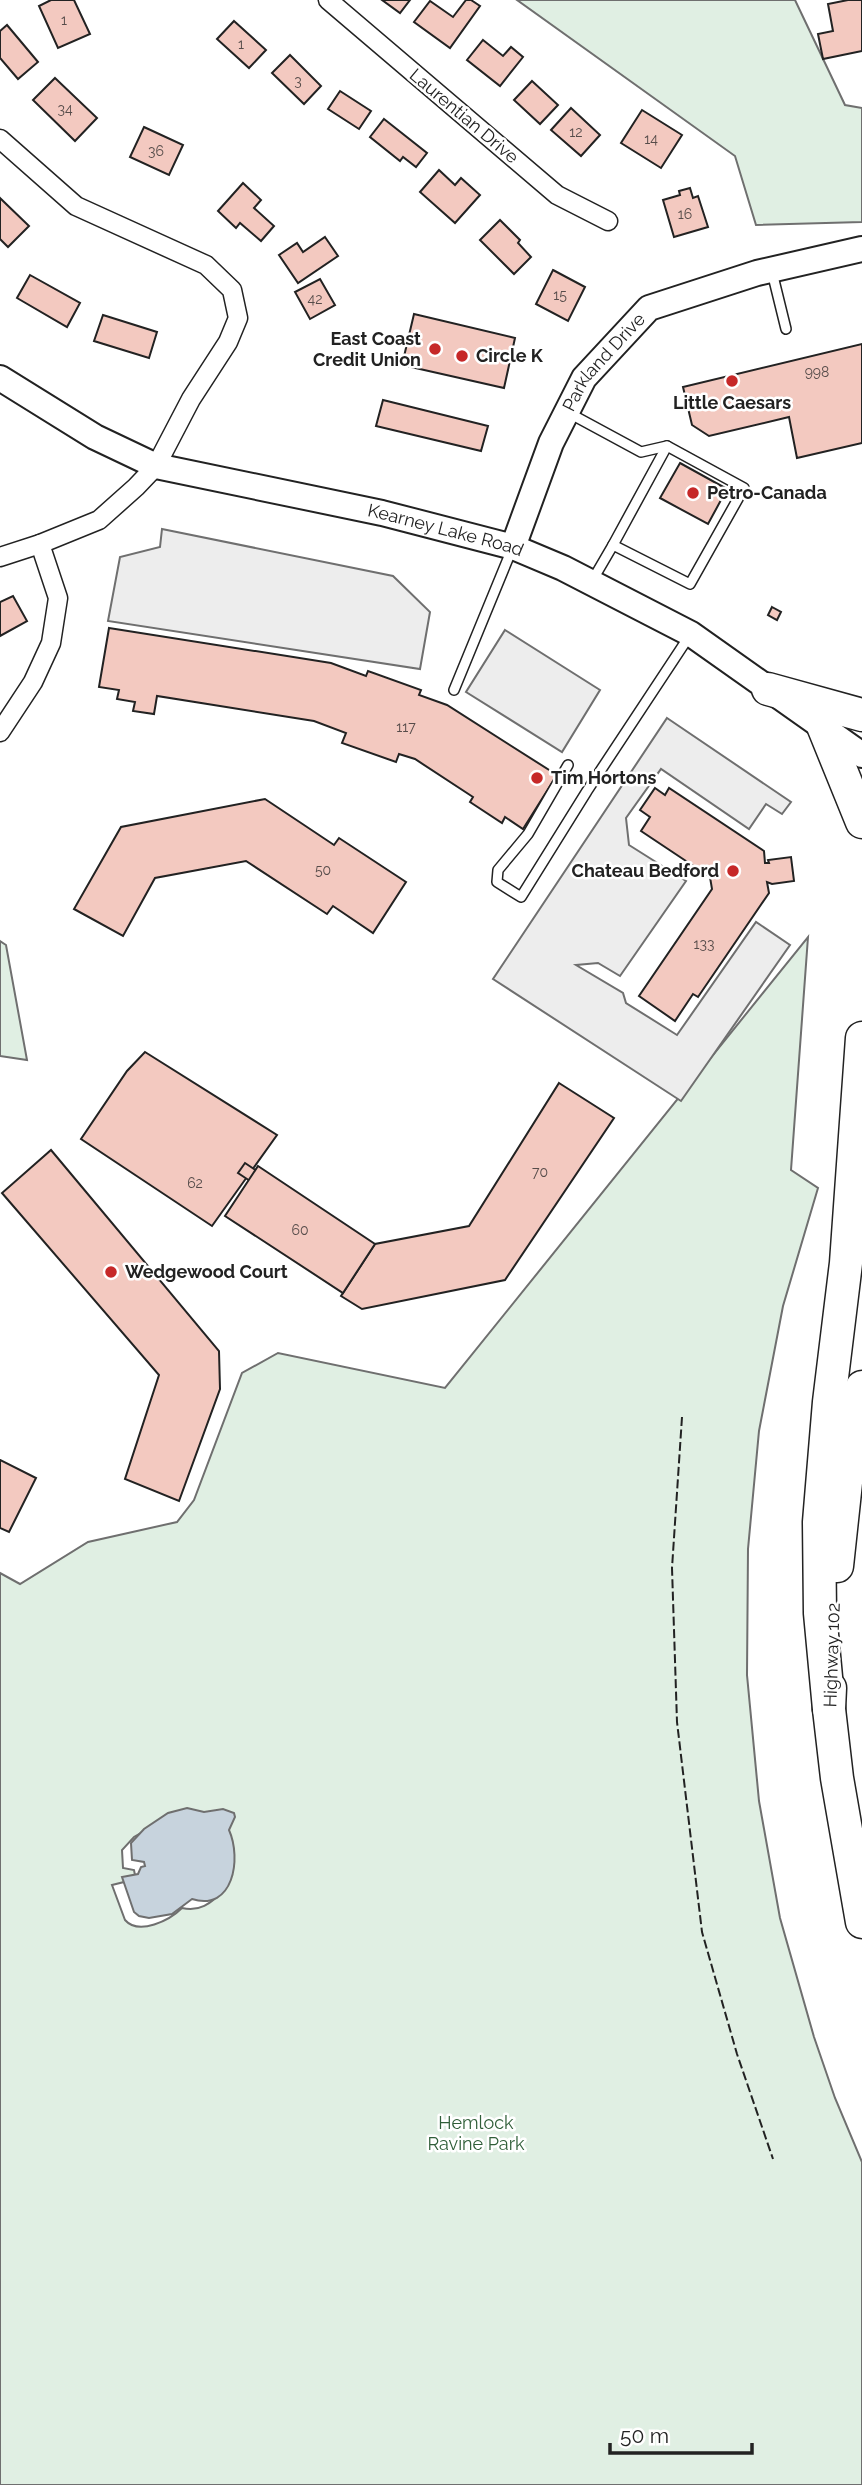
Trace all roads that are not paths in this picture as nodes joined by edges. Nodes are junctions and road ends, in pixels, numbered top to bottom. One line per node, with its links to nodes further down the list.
1 (328, 0): 3 (street, Laurentian Drive)
2 (0, 139): 10 (street)
3 (608, 221)
4 (862, 249): 5 (main road, Parkland Drive)
5 (771, 270): 6 (lane); 8 (main road, Parkland Drive)
6 (786, 328)
7 (0, 378): 10 (main road, Kearney Lake Road)
8 (565, 411): 9 (lane); 13 (main road, Parkland Drive)
9 (667, 446): 12 (lane); 12 (lane)
10 (156, 466): 11 (street); 13 (main road, Kearney Lake Road)
11 (40, 544): 14 (street); 21 (street)
12 (613, 545): 15 (lane)
13 (513, 547): 15 (main road, Kearney Lake Road); 18 (lane)
14 (0, 557)
15 (591, 583): 16 (main road, Kearney Lake Road)
16 (691, 634): 17 (main road, Kearney Lake Road); 23 (lane)
17 (768, 689): 19 (highway); 20 (main road, Kearney Lake Road)
18 (454, 690)
19 (862, 716)
20 (823, 726): 22 (main road, Kearney Lake Road); 24 (highway)
21 (0, 732)
22 (862, 755)
23 (568, 765)
24 (862, 822)
25 (862, 1038): 27 (highway)
26 (862, 1387): 27 (highway, Highway 102)
27 (829, 1709): 28 (highway, Highway 102)
28 (862, 1922)

